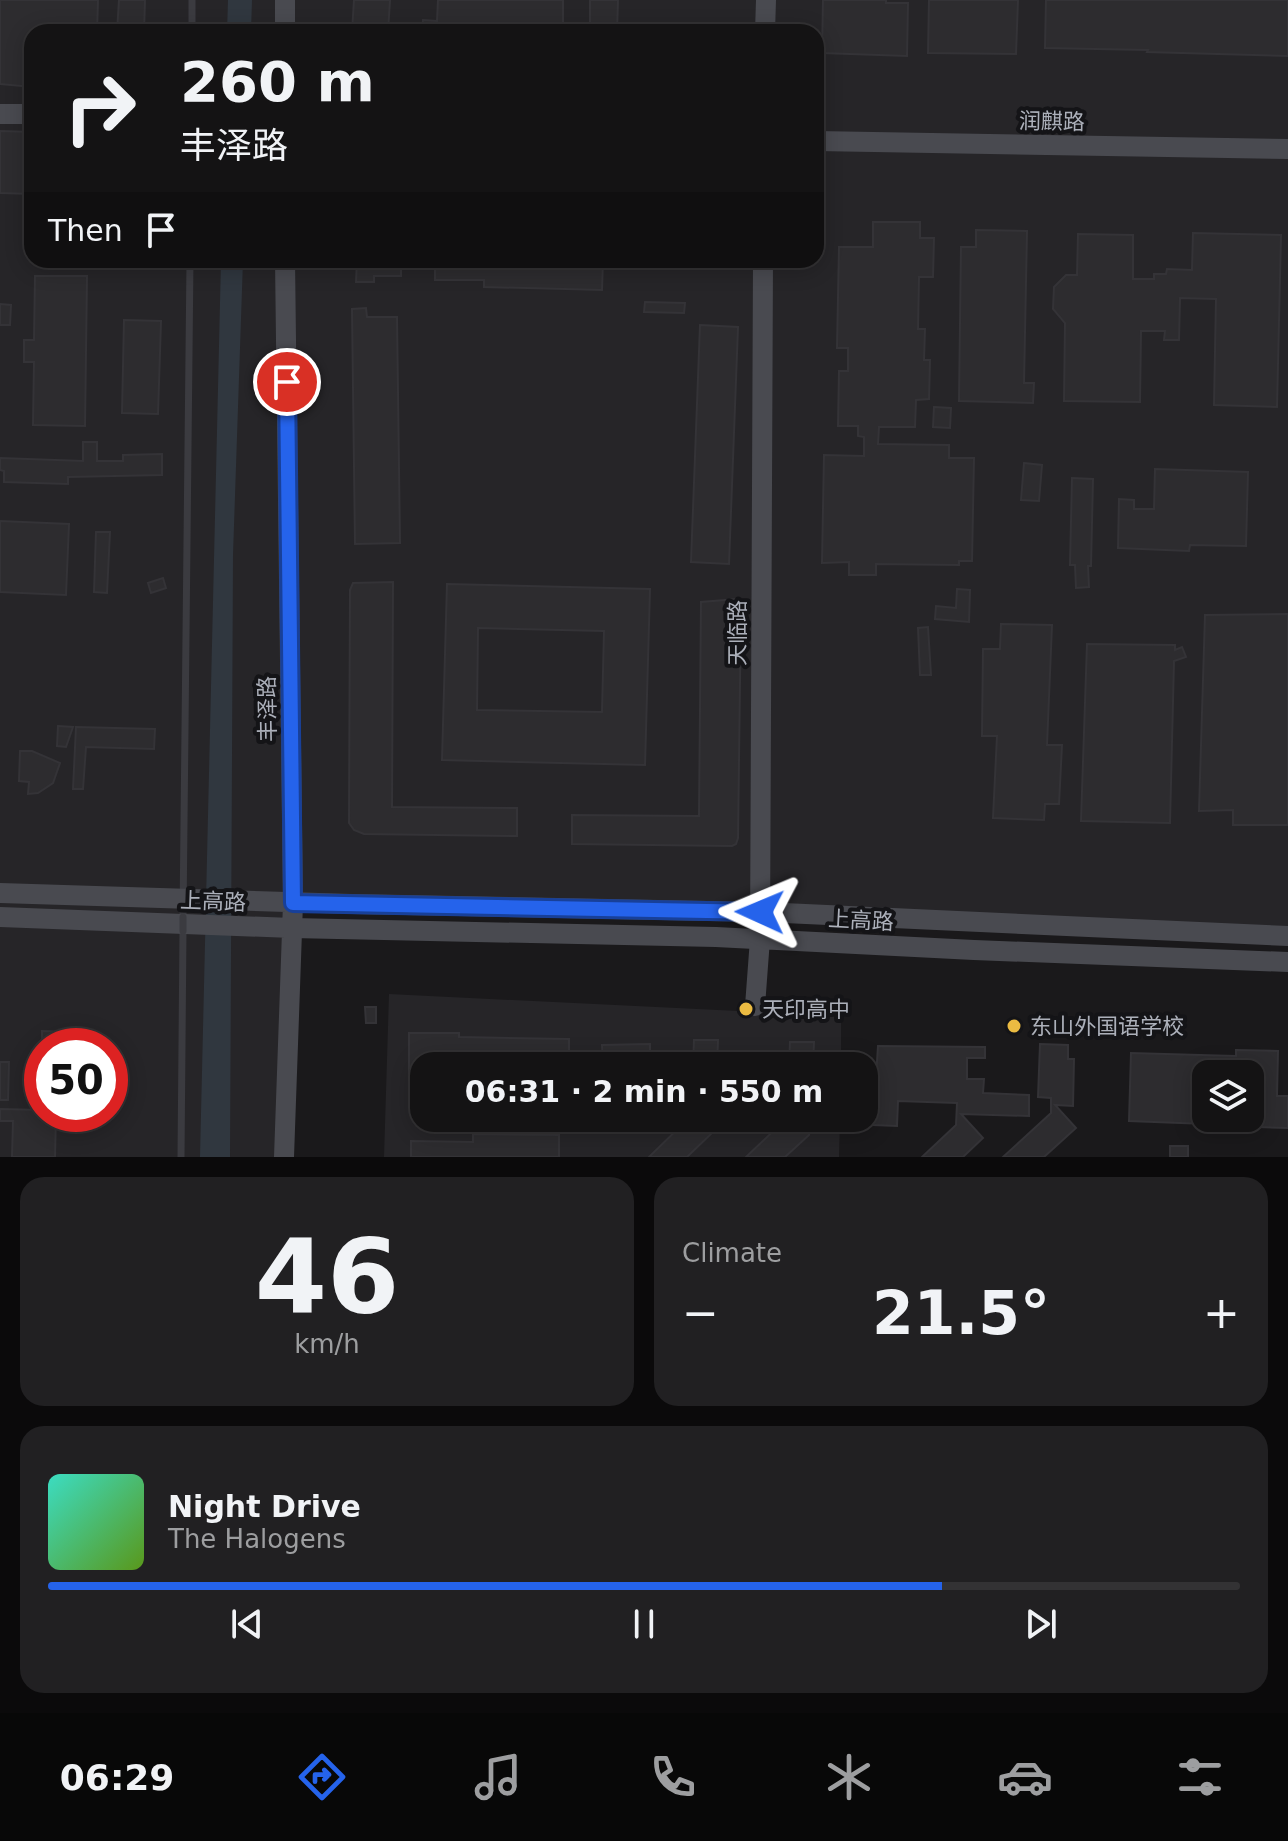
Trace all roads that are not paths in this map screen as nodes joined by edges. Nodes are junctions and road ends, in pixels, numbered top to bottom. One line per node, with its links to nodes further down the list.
1 (192, 0): 4 (lane)
2 (285, 0): 5 (main road)
3 (766, 0): 6 (main road)
4 (192, 24)
5 (285, 24)
6 (765, 24)
7 (0, 114): 8 (main road)
8 (24, 114)
9 (824, 141): 10 (main road, 润麒路)
10 (1288, 149)
11 (190, 268): 16 (lane)
12 (285, 268): 15 (main road, 丰泽路)
13 (763, 268): 17 (main road, 天临路)
14 (0, 893): 16 (main road, 上高路)
15 (293, 903): 16 (main road, 上高路); 17 (main road, 上高路); 19 (main road, 丰泽路)
16 (183, 908): 24 (lane, bridge)
17 (760, 912): 20 (main road, 上高路); 21 (main road, 天临路)
18 (0, 917): 19 (main road, 上高路)
19 (292, 928): 21 (main road, 上高路); 25 (main road, 丰泽路)
20 (1288, 936)
21 (760, 939): 22 (main road, 上高路); 23 (main road, 天临路)
22 (1288, 962)
23 (755, 1006)
24 (181, 1157)
25 (284, 1157)

